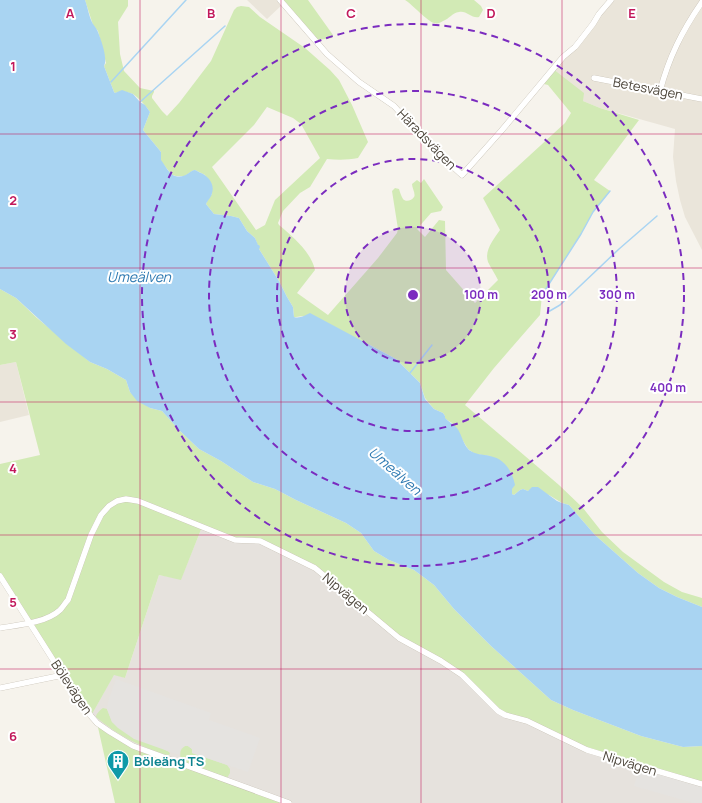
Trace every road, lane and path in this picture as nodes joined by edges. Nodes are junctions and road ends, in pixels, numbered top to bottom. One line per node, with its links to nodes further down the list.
1 (280, 0): 2 (street, Häradsvägen)
2 (611, 0)
3 (702, 2): 5 (street)
4 (594, 78): 5 (street, Betesvägen)
5 (660, 90): 6 (street, Betesvägen)
6 (702, 99)
7 (0, 576): 8 (street, Bölevägen)
8 (30, 622): 9 (street, Nipvägen); 10 (street, Bölevägen); 12 (street, Nipvägen)
9 (0, 628)
10 (63, 675): 11 (street); 13 (street, Bölevägen)
11 (0, 688)
12 (702, 784)
13 (289, 803)

